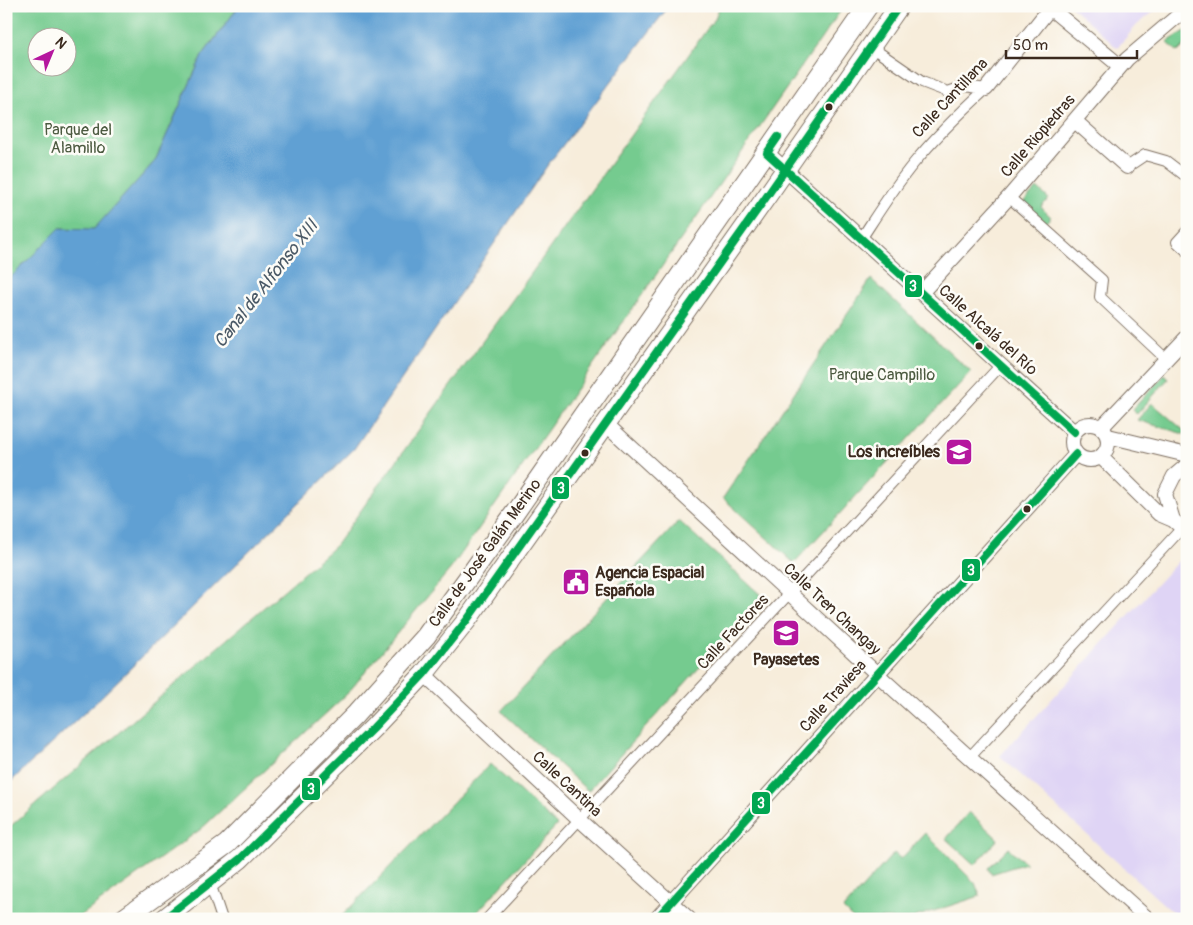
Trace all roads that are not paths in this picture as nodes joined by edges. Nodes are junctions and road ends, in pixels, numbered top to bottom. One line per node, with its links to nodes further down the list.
1 (868, 6): 8 (main road, Calle de José Galán Merino)
2 (899, 6): 4 (main road, Calle de José Galán Merino)
3 (1187, 8): 5 (street, Calle Riopiedras)
4 (871, 47): 6 (street); 10 (main road, Calle de José Galán Merino)
5 (1120, 66): 6 (street, Calle Cantillana); 7 (street, Calle Riopiedras)
6 (986, 88): 14 (street, Calle Cantillana)
7 (1075, 121): 9 (street); 12 (street, Calle Riopiedras)
8 (767, 153): 10 (street, Calle Alcalá del Río); 37 (main road, Calle de José Galán Merino)
9 (1126, 167): 11 (street)
10 (785, 170): 14 (street, Calle Alcalá del Río); 20 (main road, Calle de José Galán Merino)
11 (1186, 174)
12 (1009, 197): 16 (street, Calle Riopiedras); 18 (street)
13 (1187, 231): 15 (street)
14 (861, 239): 16 (street, Calle Alcalá del Río)
15 (1187, 251)
16 (921, 293): 19 (street, Calle Alcalá del Río)
17 (1187, 337): 18 (street)
18 (1166, 359): 22 (street)
19 (1001, 365): 21 (street, Calle Alcalá del Río); 30 (street, Calle Factores)
20 (606, 424): 30 (street, Calle Tren Changay); 31 (main road, Calle de José Galán Merino)
21 (1074, 432): 22 (street); 23 (street)
22 (1105, 432): 24 (street); 25 (street)
23 (1076, 454): 25 (street); 32 (street, Calle Traviesa)
24 (1187, 455)
25 (1101, 457): 28 (street)
26 (1187, 465): 27 (street)
27 (1165, 494): 28 (street); 29 (street)
28 (1142, 496): 29 (street)
29 (1181, 527): 33 (street)
30 (789, 593): 32 (street, Calle Tren Changay); 34 (street, Calle Factores)
31 (424, 674): 34 (street, Calle Cantina); 35 (main road, Calle de José Galán Merino)
32 (877, 674): 33 (street, Calle Tren Changay); 36 (street, Calle Traviesa)
33 (970, 758): 43 (street, Calle Tren Changay)
34 (579, 819): 36 (street, Calle Cantina); 40 (street, Calle Factores)
35 (210, 883): 38 (main road, Calle de José Galán Merino); 39 (street)
36 (671, 903): 41 (street, Calle Traviesa); 42 (street, Calle Cantina)
37 (123, 919)
38 (164, 919)
39 (222, 919)
40 (486, 919)
41 (656, 919)
42 (689, 919)
43 (1148, 919)

